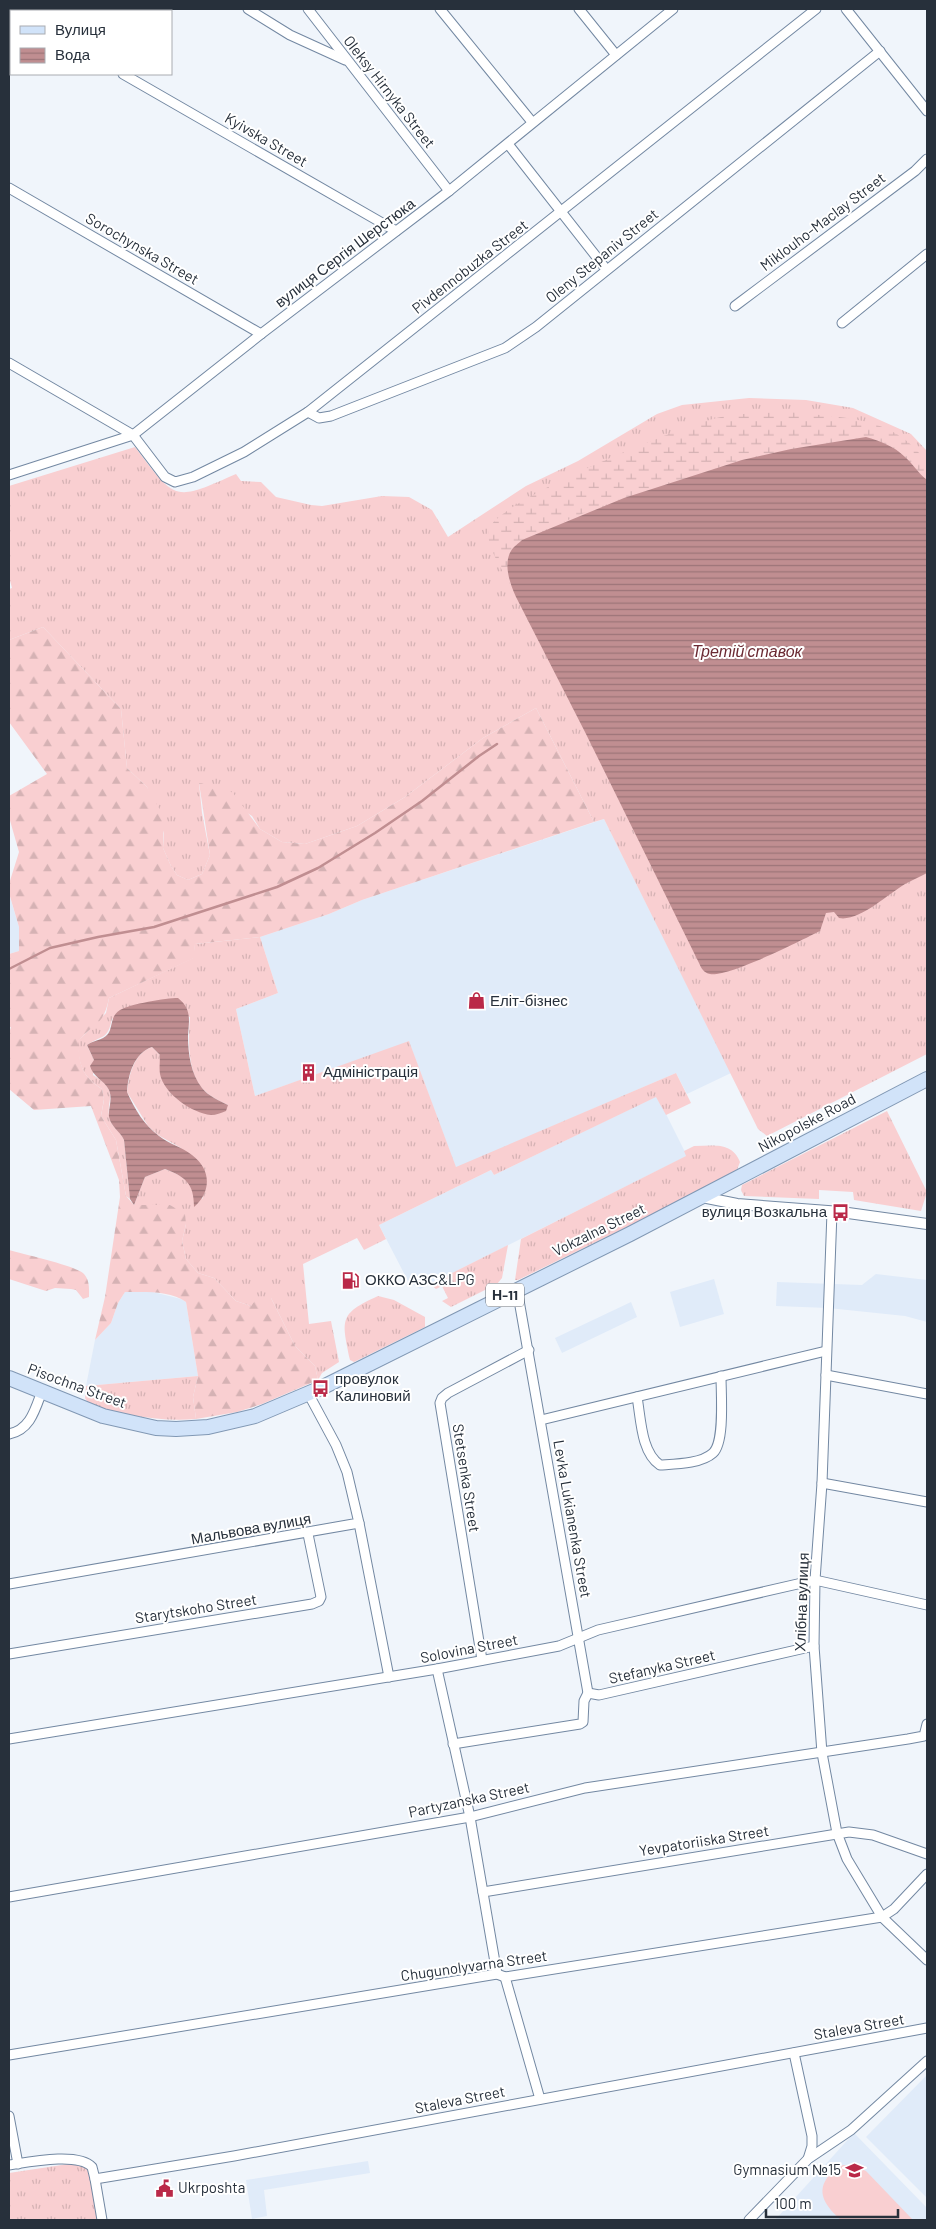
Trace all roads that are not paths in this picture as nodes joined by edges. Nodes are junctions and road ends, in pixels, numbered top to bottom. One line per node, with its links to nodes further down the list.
1 (248, 9): 10 (street)
2 (308, 9): 10 (street, Oleksy Hirnyka Street)
3 (440, 9): 13 (street)
4 (579, 9): 9 (street)
5 (673, 9): 9 (street, вулиця Сергія Шерстюка)
6 (816, 9): 18 (street, Pivdennobuzka Street)
7 (846, 9): 8 (street)
8 (880, 51): 12 (street); 21 (street, Oleny Stepaniv Street)
9 (616, 54): 13 (street, вулиця Сергія Шерстюка)
10 (347, 61): 17 (street, Oleksy Hirnyka Street)
11 (125, 75): 19 (street, Kyivska Street)
12 (927, 111)
13 (532, 122): 14 (street, вулиця Сергія Шерстюка)
14 (508, 144): 17 (street, вулиця Сергія Шерстюка); 18 (street)
15 (927, 159): 22 (street, Miklouho-Maclay Street)
16 (9, 188): 24 (street, Sorochynska Street)
17 (449, 190): 19 (street, вулиця Сергія Шерстюка)
18 (562, 211): 21 (street); 26 (street, Pivdennobuzka Street)
19 (396, 231): 24 (street, вулиця Сергія Шерстюка)
20 (927, 254): 23 (street)
21 (606, 270): 26 (street, Oleny Stepaniv Street)
22 (735, 306)
23 (842, 323)
24 (261, 334): 27 (street, вулиця Сергія Шерстюка)
25 (9, 363): 27 (street)
26 (308, 412): 27 (street, Pivdennobuzka Street)
27 (133, 435): 28 (street, вулиця Сергія Шерстюка)
28 (9, 475)
29 (927, 1079): 30 (main road, Nikopolske Road / Н-11)
30 (702, 1197): 31 (street); 33 (main road, Vokzalna Street / Н-11)
31 (832, 1212): 32 (street); 35 (street, Хлібна вулиця)
32 (927, 1224)
33 (516, 1289): 34 (street, Levka Lukianenka Street); 40 (main road, Vokzalna Street / Н-11)
34 (529, 1350): 43 (street, Levka Lukianenka Street); 55 (street, Stetsenka Street)
35 (826, 1351): 36 (street, Хлібна вулиця); 37 (street)
36 (826, 1375): 41 (street); 45 (street, Хлібна вулиця)
37 (721, 1376): 42 (street); 42 (street)
38 (9, 1378): 39 (main road, Pisochna Street / Н-11)
39 (42, 1391): 40 (main road, Pisochna Street / Н-11); 44 (street)
40 (308, 1393): 47 (street)
41 (927, 1394)
42 (637, 1397): 43 (street)
43 (541, 1420): 52 (street, Levka Lukianenka Street)
44 (9, 1434)
45 (822, 1483): 46 (street); 49 (street, Хлібна вулиця)
46 (927, 1502)
47 (360, 1523): 48 (street, Мальвова вулиця); 57 (street)
48 (308, 1534): 50 (street, Мальвова вулиця); 54 (street, Starytskoho Street)
49 (815, 1580): 51 (street, Solovina Street); 52 (street, Solovina Street); 53 (street, Хлібна вулиця)
50 (9, 1584)
51 (927, 1605)
52 (579, 1638): 55 (street, Solovina Street); 58 (street, Levka Lukianenka Street)
53 (814, 1646): 58 (street, Stefanyka Street); 63 (street, Хлібна вулиця)
54 (9, 1654)
55 (482, 1660): 56 (street, Solovina Street)
56 (437, 1669): 57 (street, Solovina Street); 62 (street)
57 (389, 1677): 61 (street, Solovina Street)
58 (588, 1693): 62 (street)
59 (927, 1724): 60 (street, Partyzanska Street)
60 (926, 1738): 63 (street, Partyzanska Street)
61 (9, 1739)
62 (453, 1744): 64 (street)
63 (822, 1752): 64 (street, Partyzanska Street); 65 (street, Хлібна вулиця)
64 (470, 1817): 68 (street); 69 (street, Partyzanska Street)
65 (837, 1833): 66 (street, Yevpatoriiska Street); 68 (street, Yevpatoriiska Street); 70 (street, Хлібна вулиця)
66 (927, 1854)
67 (927, 1874): 70 (street)
68 (483, 1892): 72 (street)
69 (9, 1897)
70 (882, 1917): 71 (street, Хлібна вулиця); 72 (street, Chugunolyvarna Street)
71 (927, 1960)
72 (501, 1975): 75 (street, Chugunolyvarna Street); 77 (street)
73 (927, 2028): 74 (street, Staleva Street)
74 (794, 2053): 77 (street, Staleva Street); 79 (street)
75 (9, 2055)
76 (927, 2061): 79 (street)
77 (540, 2099): 81 (street, Staleva Street)
78 (9, 2116): 80 (street)
79 (808, 2159): 83 (street)
80 (13, 2165): 81 (street)
81 (95, 2179): 82 (street)
82 (102, 2220)
83 (749, 2220)

